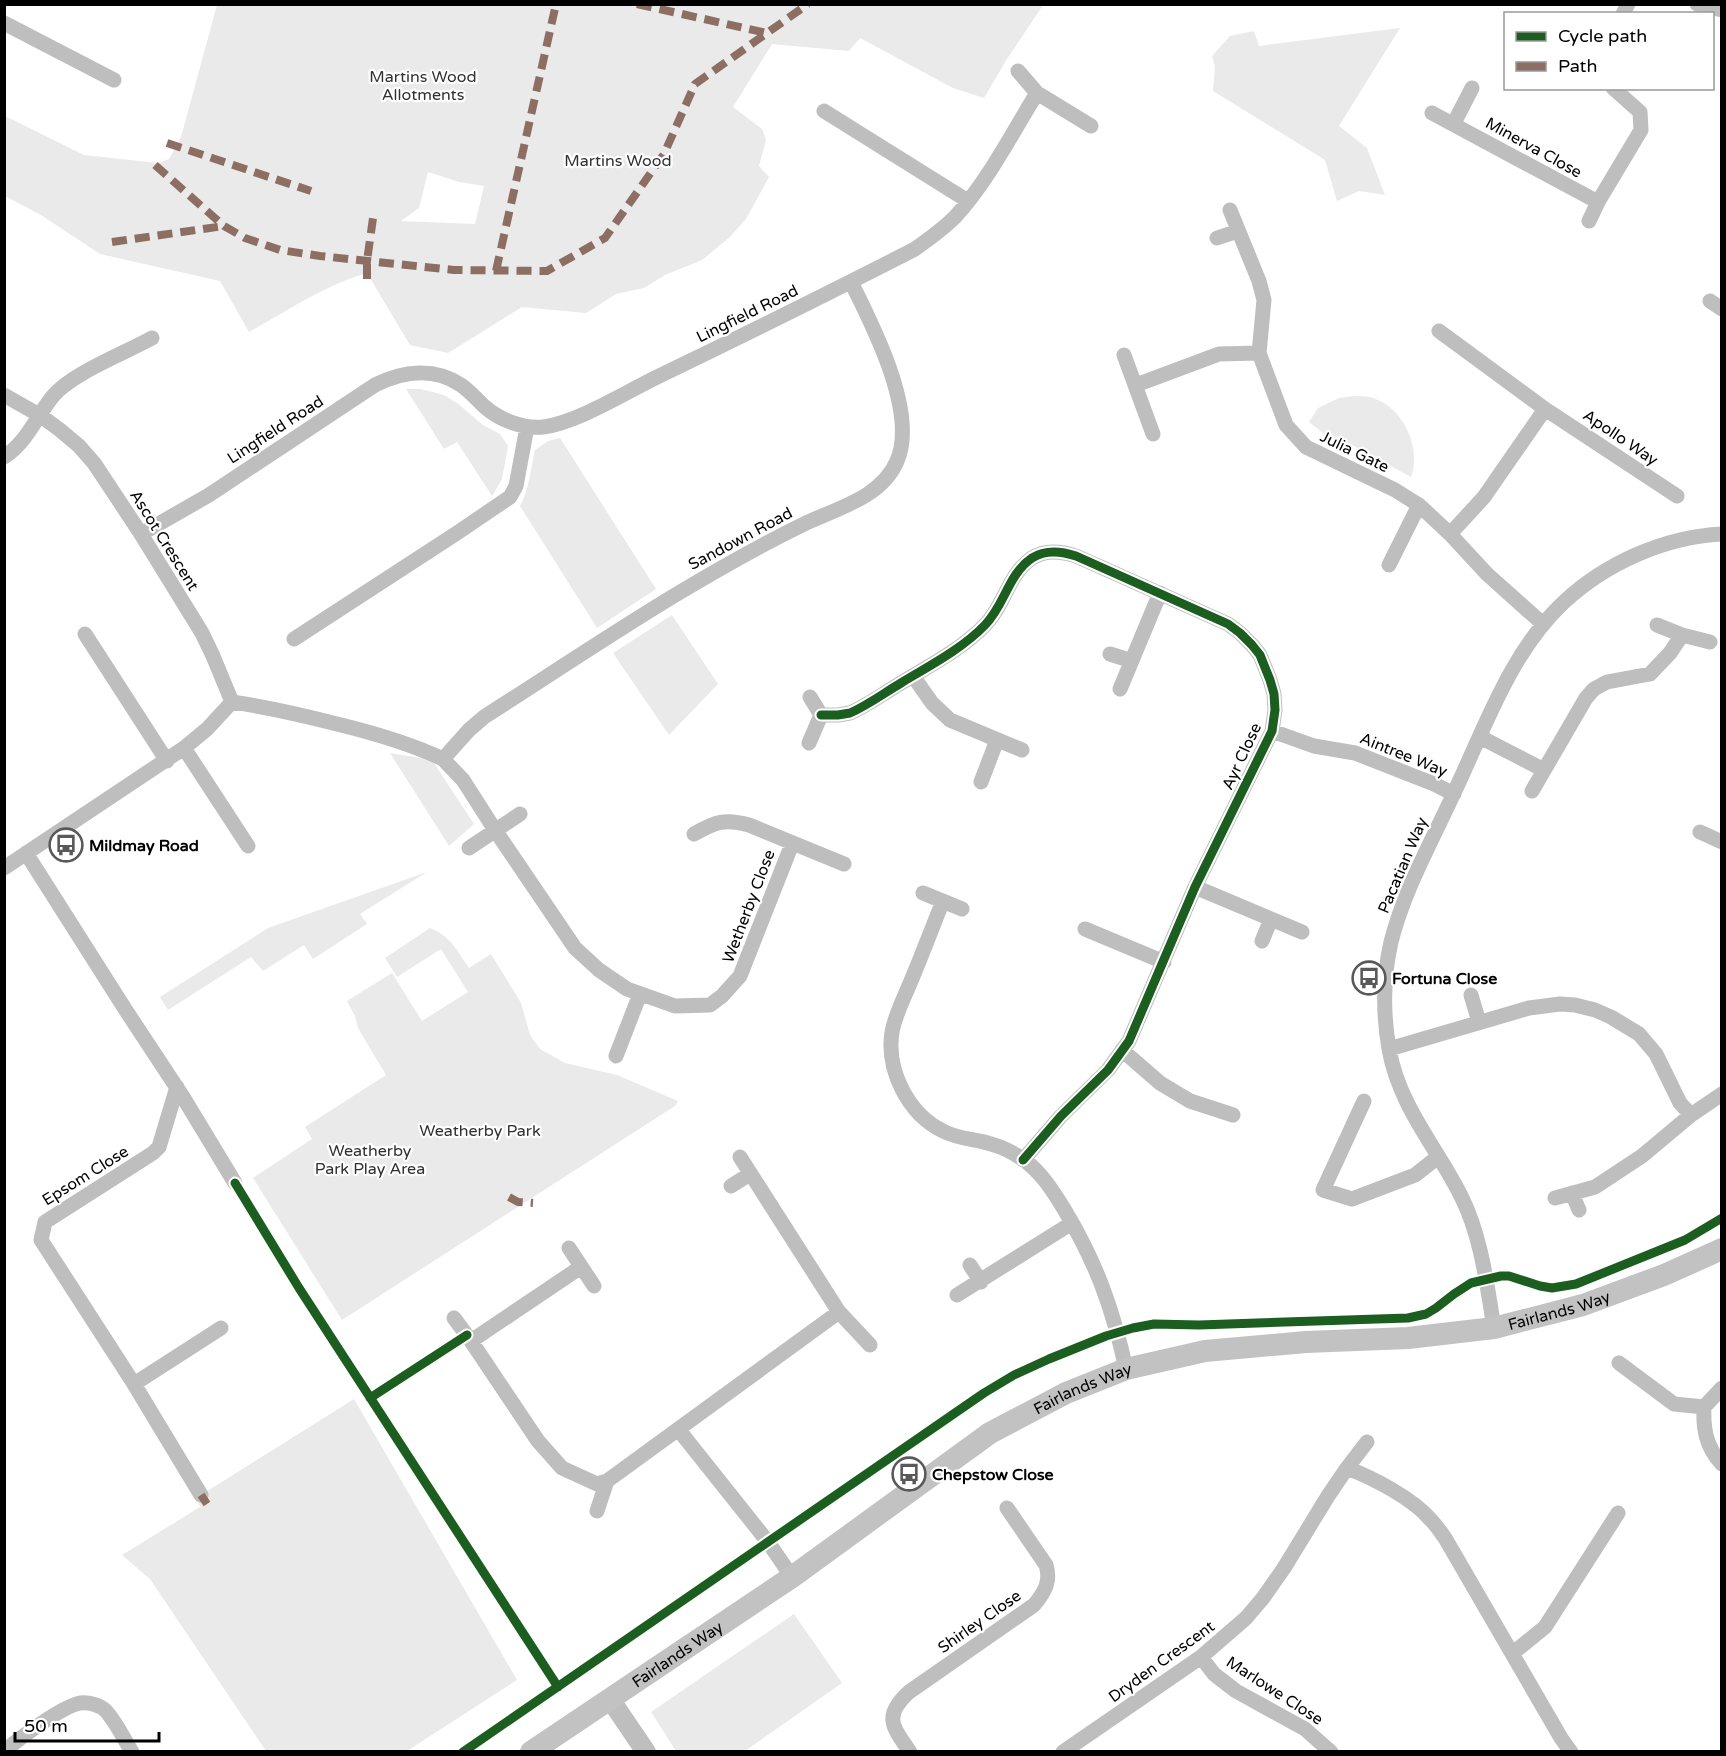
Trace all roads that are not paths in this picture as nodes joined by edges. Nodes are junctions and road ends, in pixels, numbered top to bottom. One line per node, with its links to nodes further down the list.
1 (1697, 4): 2 (street)
2 (1722, 10)
3 (4, 23): 5 (street)
4 (1018, 71): 8 (street)
5 (114, 80)
6 (1473, 88): 11 (street)
7 (1615, 90): 14 (street)
8 (1037, 93): 12 (street); 13 (street, Lingfield Road)
9 (824, 111): 13 (street)
10 (1432, 113): 11 (street, Minerva Close)
11 (1454, 123): 14 (street, Minerva Close)
12 (1091, 126)
13 (968, 201): 19 (street, Lingfield Road)
14 (1598, 202): 16 (street)
15 (1230, 210): 17 (street, Julia Gate)
16 (1588, 221)
17 (1238, 231): 18 (street); 22 (street, Julia Gate)
18 (1217, 238)
19 (851, 282): 28 (street, Lingfield Road); 57 (street, Sandown Road)
20 (1439, 331): 26 (street, Apollo Way)
21 (152, 338): 27 (street)
22 (1259, 353): 24 (street); 32 (street, Julia Gate)
23 (1124, 356): 24 (street)
24 (1136, 385): 29 (street)
25 (4, 395): 27 (street, Ascot Crescent)
26 (1545, 409): 31 (street, Apollo Way); 34 (street)
27 (41, 416): 30 (street); 33 (street, Ascot Crescent)
28 (527, 427): 33 (street, Lingfield Road); 42 (street)
29 (1153, 434)
30 (4, 457)
31 (1677, 496)
32 (1419, 505): 34 (street, Julia Gate); 36 (street)
33 (141, 534): 49 (street, Ascot Crescent)
34 (1450, 534): 38 (street, Julia Gate)
35 (1722, 534): 38 (street, Pacatian Way)
36 (1389, 564)
37 (1160, 593): 45 (street); 46 (street, Ayr Close); 51 (street, Ayr Close)
38 (1543, 624): 52 (street, Pacatian Way)
39 (1657, 625): 41 (street)
40 (86, 634): 58 (street)
41 (1682, 635): 43 (street); 59 (street)
42 (294, 639)
43 (1710, 642)
44 (1110, 654): 45 (street)
45 (1132, 661): 47 (street)
46 (913, 676): 50 (street, Ayr Close); 53 (street)
47 (1120, 688)
48 (810, 697): 50 (street)
49 (232, 702): 55 (street); 57 (street)
50 (821, 715): 54 (street)
51 (1272, 731): 62 (street, Aintree Way); 74 (street, Ayr Close)
52 (1480, 737): 59 (street); 62 (street, Pacatian Way)
53 (997, 740): 56 (street); 60 (street)
54 (809, 743)
55 (184, 748): 58 (street); 69 (street)
56 (1022, 750)
57 (443, 759): 64 (street)
58 (167, 761): 71 (street)
59 (1544, 770): 61 (street)
60 (981, 782)
61 (1532, 791)
62 (1454, 794): 86 (street, Pacatian Way)
63 (520, 813): 64 (street)
64 (495, 830): 70 (street); 83 (street, Wetherby Close)
65 (1700, 832): 67 (street)
66 (694, 834): 68 (street, Wetherby Close)
67 (1722, 842)
68 (792, 844): 72 (street, Wetherby Close); 83 (street, Wetherby Close)
69 (248, 846)
70 (469, 848)
71 (26, 853): 73 (street); 89 (street)
72 (844, 864)
73 (4, 868)
74 (1195, 887): 78 (street); 82 (street, Ayr Close)
75 (922, 893): 76 (street)
76 (943, 901): 77 (street); 96 (street)
77 (962, 909)
78 (1270, 919): 80 (street); 81 (street)
79 (1085, 929): 82 (street)
80 (1302, 932)
81 (1262, 941)
82 (1164, 962): 87 (street, Ayr Close)
83 (640, 994): 88 (street)
84 (1471, 995): 85 (street)
85 (1479, 1022): 86 (street); 93 (street)
86 (1389, 1049): 95 (street, Pacatian Way)
87 (1122, 1050): 92 (street); 96 (street, Ayr Close)
88 (616, 1056)
89 (177, 1087): 98 (street); 119 (street, Epsom Close)
90 (1722, 1094): 93 (street)
91 (1364, 1101): 95 (street)
92 (1233, 1115)
93 (1691, 1115): 100 (street)
94 (740, 1157): 97 (street)
95 (1438, 1157): 114 (street, Pacatian Way)
96 (1023, 1160): 103 (street)
97 (750, 1174): 99 (street); 111 (street)
98 (235, 1183)
99 (731, 1186)
100 (1572, 1193): 101 (street); 102 (street)
101 (1555, 1198)
102 (1579, 1210)
103 (1072, 1223): 108 (street); 118 (street)
104 (569, 1248): 107 (street)
105 (1722, 1249): 114 (main road, Fairlands Way)
106 (970, 1265): 108 (street)
107 (581, 1267): 109 (street); 115 (street)
108 (981, 1281): 110 (street)
109 (594, 1287)
110 (957, 1295)
111 (839, 1312): 116 (street); 122 (street)
112 (454, 1318): 115 (street)
113 (221, 1328): 119 (street)
114 (1494, 1328): 118 (main road, Fairlands Way)
115 (471, 1341): 126 (street)
116 (870, 1345)
117 (1619, 1363): 121 (street)
118 (1126, 1369): 131 (main road, Fairlands Way)
119 (134, 1384): 127 (street, Epsom Close)
120 (1722, 1388): 121 (street)
121 (1704, 1407): 124 (street)
122 (678, 1429): 126 (street); 131 (street)
123 (1367, 1442): 125 (street, Dryden Crescent)
124 (1722, 1464)
125 (1347, 1468): 132 (street); 133 (street, Dryden Crescent)
126 (607, 1481): 129 (street)
127 (201, 1495)
128 (1007, 1508): 139 (street, Shirley Close)
129 (597, 1510)
130 (1618, 1513): 132 (street)
131 (792, 1576): 134 (main road, Fairlands Way)
132 (1513, 1653): 142 (street)
133 (1201, 1657): 140 (street, Dryden Crescent); 141 (street, Marlowe Close)
134 (610, 1699): 137 (main road, Fairlands Way); 138 (street)
135 (4, 1751): 136 (street)
136 (132, 1752)
137 (531, 1752)
138 (646, 1752)
139 (910, 1752)
140 (1064, 1752)
141 (1331, 1752)
142 (1571, 1752)

